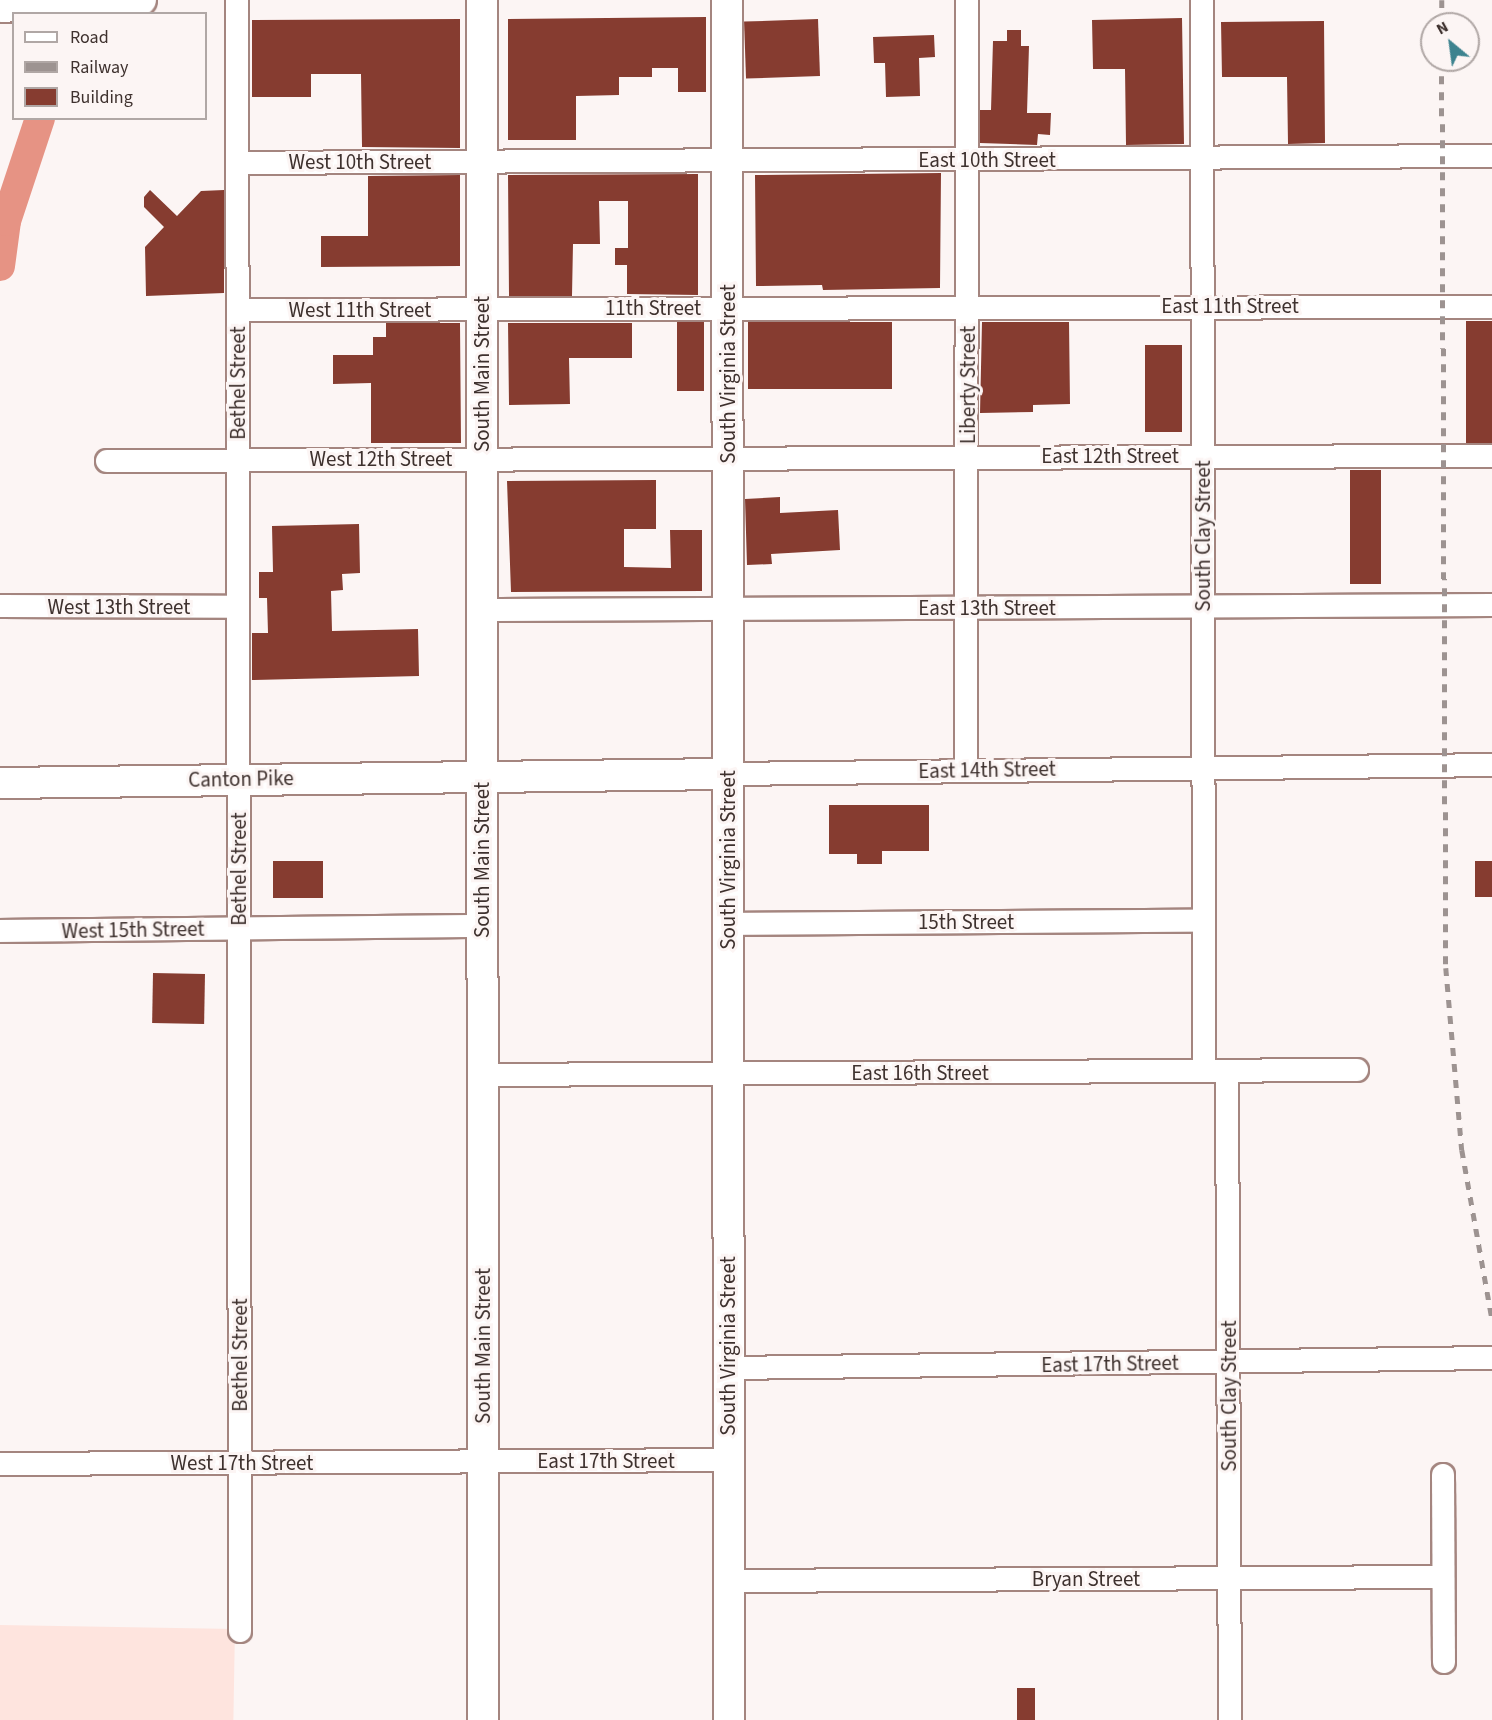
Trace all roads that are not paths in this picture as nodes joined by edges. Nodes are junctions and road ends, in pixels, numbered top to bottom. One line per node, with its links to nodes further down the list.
1 (141, 0): 7 (main road)
2 (237, 0): 13 (street, Bethel Street)
3 (482, 0): 12 (main road, South Main Street)
4 (727, 0): 10 (main road, South Virginia Street)
5 (967, 0): 11 (street, Liberty Street)
6 (1202, 0): 9 (street, South Clay Street)
7 (6, 7)
8 (1492, 156): 9 (street, East 10th Street)
9 (1202, 159): 11 (street, East 10th Street); 14 (street, South Clay Street)
10 (728, 160): 11 (street, East 10th Street); 12 (street, East 10th Street); 17 (main road, South Virginia Street)
11 (968, 160): 15 (street, Liberty Street)
12 (482, 162): 13 (street, West 10th Street); 18 (main road, South Main Street)
13 (238, 163): 19 (street, Bethel Street)
14 (1203, 305): 15 (street, East 11th Street); 16 (street, East 11th Street); 20 (street, South Clay Street)
15 (968, 307): 17 (street, 11th Street); 21 (street, Liberty Street)
16 (1492, 307)
17 (728, 308): 18 (street, 11th Street); 23 (main road, South Virginia Street)
18 (482, 309): 19 (street, West 11th Street); 24 (main road, South Main Street)
19 (238, 310): 25 (street, Bethel Street)
20 (1203, 455): 21 (street, East 12th Street); 22 (street, East 12th Street); 29 (street, South Clay Street)
21 (968, 456): 23 (street, East 12th Street); 31 (street, Liberty Street)
22 (1492, 456)
23 (728, 458): 24 (street, West 12th Street); 32 (main road, South Virginia Street)
24 (482, 459): 25 (street, West 12th Street); 33 (main road, South Main Street)
25 (238, 460): 26 (street, West 12th Street); 30 (street, Bethel Street)
26 (107, 461)
27 (1492, 605): 29 (street, East 13th Street)
28 (0, 606): 30 (street, West 13th Street)
29 (1203, 606): 31 (street, East 13th Street); 35 (street, South Clay Street)
30 (238, 607): 39 (street, Bethel Street)
31 (968, 608): 32 (street, East 13th Street); 36 (street, Liberty Street)
32 (728, 609): 33 (street, East 13th Street); 37 (main road, South Virginia Street)
33 (482, 610): 38 (main road, South Main Street)
34 (1492, 765): 35 (street, East 14th Street)
35 (1203, 768): 36 (street, East 14th Street); 41 (street, South Clay Street)
36 (966, 770): 37 (street, East 14th Street)
37 (728, 774): 38 (main road, East 14th Street); 42 (main road, South Virginia Street)
38 (482, 775): 39 (main road, Canton Pike); 43 (main road, South Main Street)
39 (239, 779): 40 (main road, Canton Pike); 44 (street, Bethel Street)
40 (0, 783)
41 (1203, 921): 42 (street, 15th Street); 47 (street, South Clay Street)
42 (728, 924): 49 (main road, South Virginia Street)
43 (482, 926): 44 (street, West 15th Street); 50 (main road, South Main Street)
44 (239, 928): 45 (street, West 15th Street); 56 (street, Bethel Street)
45 (0, 931)
46 (1357, 1070): 48 (street, East 16th Street)
47 (1204, 1071): 48 (street, East 16th Street); 49 (street, East 16th Street)
48 (1227, 1071): 52 (street, South Clay Street)
49 (728, 1074): 50 (street, East 16th Street); 53 (main road, South Virginia Street)
50 (483, 1075): 55 (main road, South Main Street)
51 (1492, 1358): 52 (street, East 17th Street)
52 (1229, 1363): 53 (street, East 17th Street); 60 (street, South Clay Street)
53 (729, 1368): 54 (main road, South Virginia Street)
54 (728, 1460): 55 (street, East 17th Street); 61 (main road, South Virginia Street)
55 (483, 1462): 56 (street, West 17th Street); 64 (main road, South Main Street)
56 (240, 1463): 57 (street, West 17th Street); 62 (street, Bethel Street)
57 (0, 1464)
58 (1443, 1475): 59 (street)
59 (1443, 1577): 60 (street, Bryan Street); 63 (street)
60 (1230, 1578): 61 (street, Bryan Street); 66 (street, South Clay Street)
61 (729, 1581): 65 (main road, South Virginia Street)
62 (240, 1631)
63 (1444, 1662)
64 (483, 1720)
65 (729, 1720)
66 (1230, 1720)

